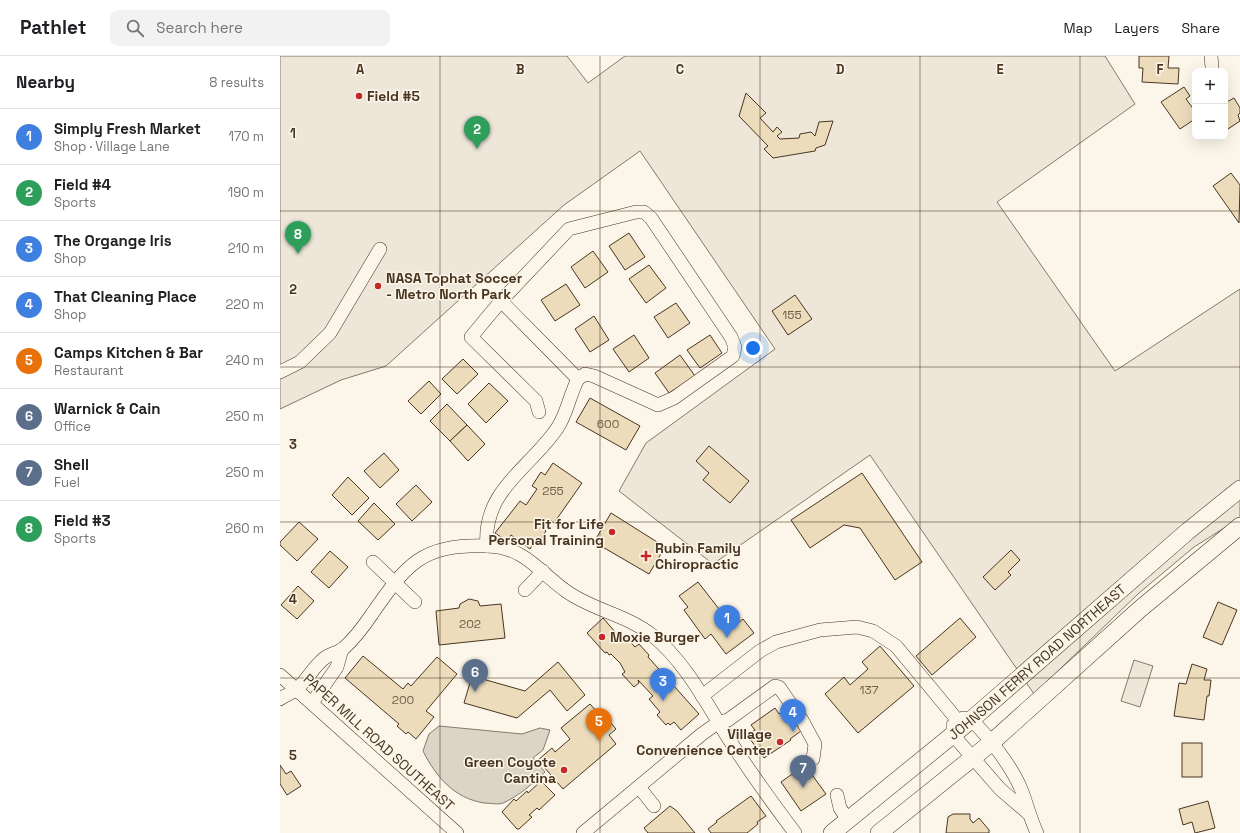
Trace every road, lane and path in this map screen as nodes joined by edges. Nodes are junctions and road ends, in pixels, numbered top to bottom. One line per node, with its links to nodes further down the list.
1 (380, 249): 3 (street)
2 (501, 301): 4 (street); 4 (street); 5 (street)
3 (280, 372)
4 (578, 379): 8 (street)
5 (539, 412)
6 (1240, 489): 21 (main road, JOHNSON FERRY ROAD NORTHEAST)
7 (1240, 526): 24 (main road, JOHNSON FERRY ROAD NORTHEAST)
8 (487, 546): 10 (street); 11 (street)
9 (373, 562): 11 (street)
10 (543, 571): 12 (street); 17 (street)
11 (395, 581): 13 (street); 14 (street)
12 (525, 590)
13 (415, 602)
14 (342, 649): 16 (street); 19 (street)
15 (280, 675): 16 (street, PAPER MILL ROAD SOUTHEAST)
16 (297, 690): 18 (street); 19 (street, PAPER MILL ROAD SOUTHEAST)
17 (702, 696): 20 (street); 22 (street)
18 (280, 699)
19 (312, 703): 32 (street, PAPER MILL ROAD SOUTHEAST)
20 (954, 716): 21 (street); 23 (street)
21 (971, 720): 23 (main road, JOHNSON FERRY ROAD NORTHEAST); 24 (street)
22 (719, 722): 26 (street); 27 (street); 34 (street)
23 (953, 735): 25 (street); 31 (main road, JOHNSON FERRY ROAD NORTHEAST)
24 (990, 743): 25 (main road, JOHNSON FERRY ROAD NORTHEAST); 30 (street)
25 (972, 757): 30 (street); 36 (main road, JOHNSON FERRY ROAD NORTHEAST)
26 (813, 759)
27 (639, 787): 29 (street); 33 (street)
28 (837, 795): 31 (street)
29 (654, 806)
30 (1028, 813): 37 (street)
31 (848, 820): 35 (main road, JOHNSON FERRY ROAD NORTHEAST)
32 (457, 833)
33 (583, 833)
34 (795, 833)
35 (832, 833)
36 (879, 833)
37 (1036, 833)

